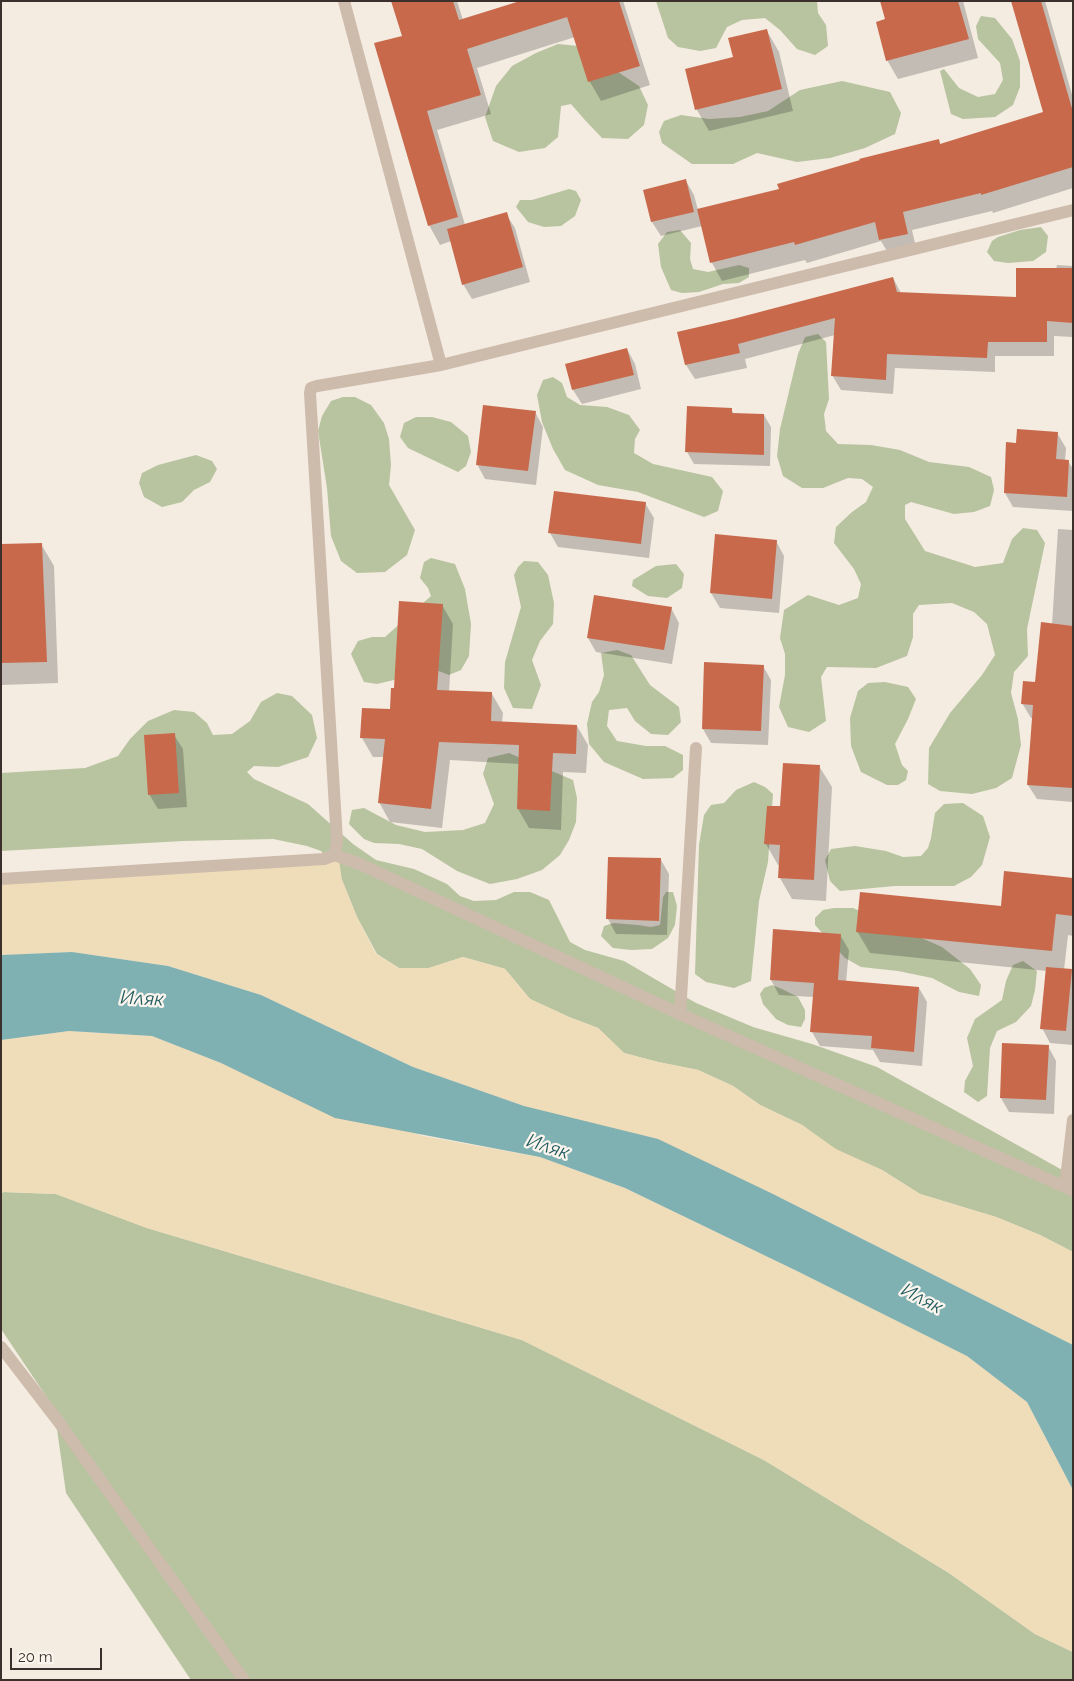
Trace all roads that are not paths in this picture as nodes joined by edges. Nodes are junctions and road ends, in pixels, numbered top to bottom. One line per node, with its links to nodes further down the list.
1 (344, 1): 3 (street)
2 (1073, 210): 3 (street)
3 (441, 365): 5 (street)
4 (696, 748): 7 (street)
5 (335, 855): 6 (street); 7 (street)
6 (1, 879)
7 (680, 1014): 9 (street)
8 (1073, 1120): 9 (street)
9 (1069, 1189)
10 (1, 1347): 11 (street)
11 (244, 1680)

